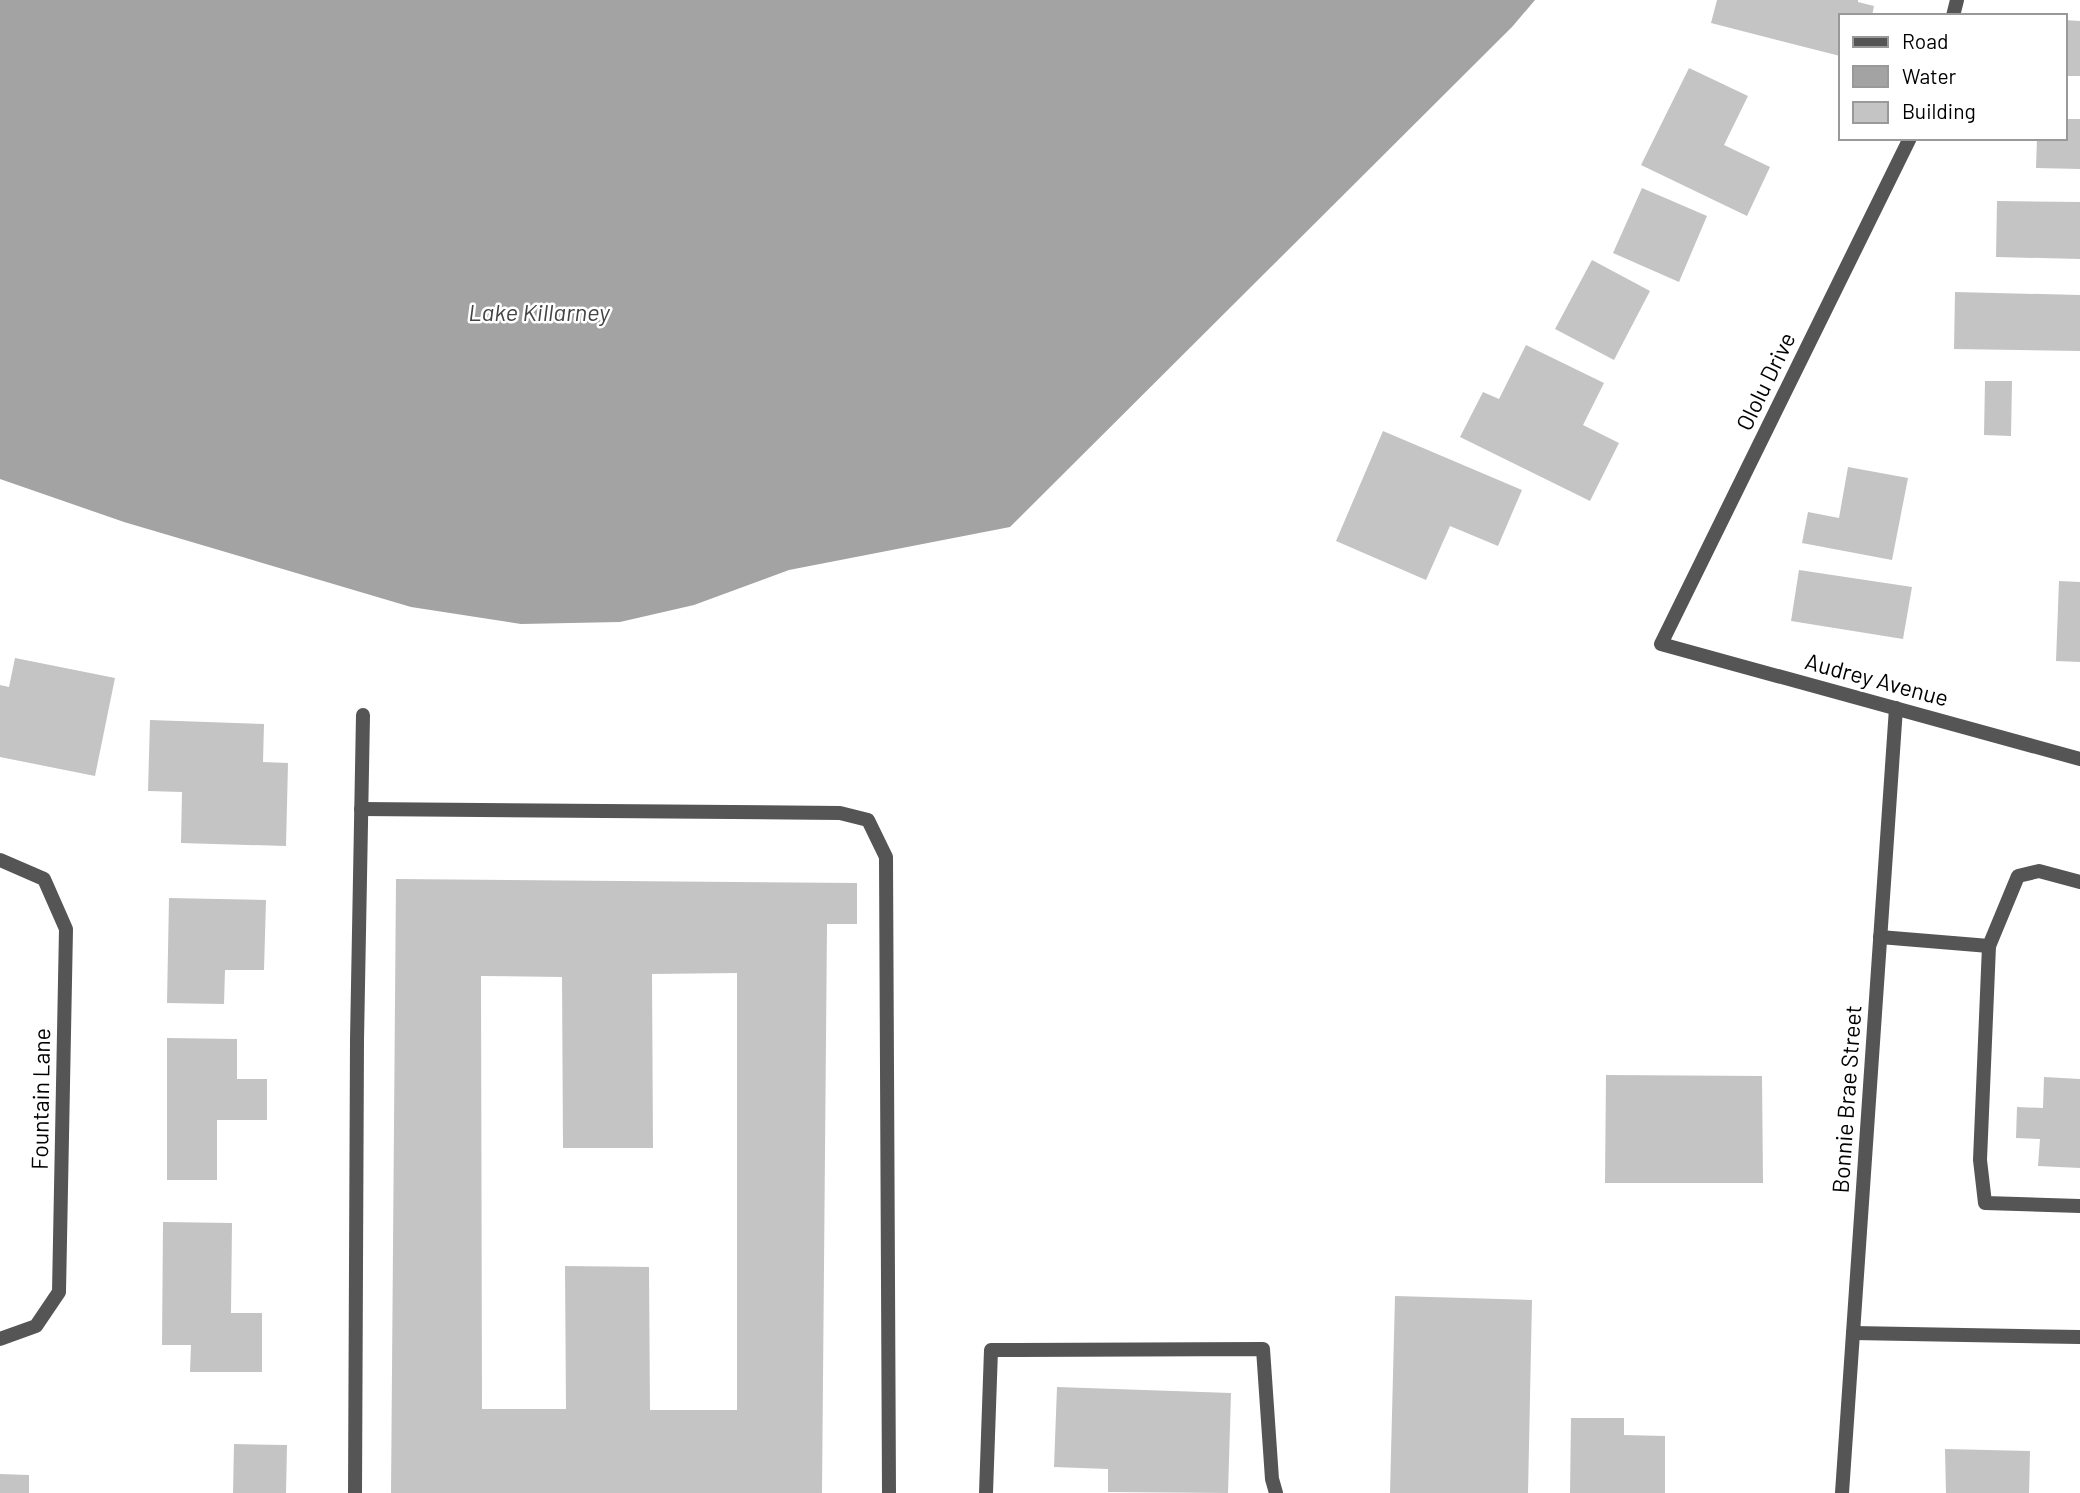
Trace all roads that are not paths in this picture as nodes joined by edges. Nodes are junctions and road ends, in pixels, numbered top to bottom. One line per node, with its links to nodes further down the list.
1 (1909, 140): 2 (street, Ololu Drive)
2 (1661, 644): 3 (street, Audrey Avenue)
3 (1896, 708): 5 (street, Audrey Avenue); 9 (street, Bonnie Brae Street)
4 (363, 715): 6 (street)
5 (2080, 760)
6 (361, 809): 15 (street); 16 (street)
7 (0, 860): 14 (street, Fountain Lane)
8 (2080, 882): 10 (street)
9 (1880, 937): 10 (street); 12 (street, Bonnie Brae Street)
10 (1989, 946): 11 (street)
11 (2080, 1206)
12 (1853, 1333): 13 (street); 19 (street, Bonnie Brae Street)
13 (2080, 1337)
14 (0, 1339)
15 (355, 1493)
16 (889, 1493)
17 (986, 1493): 18 (street)
18 (1276, 1493)
19 (1842, 1493)

